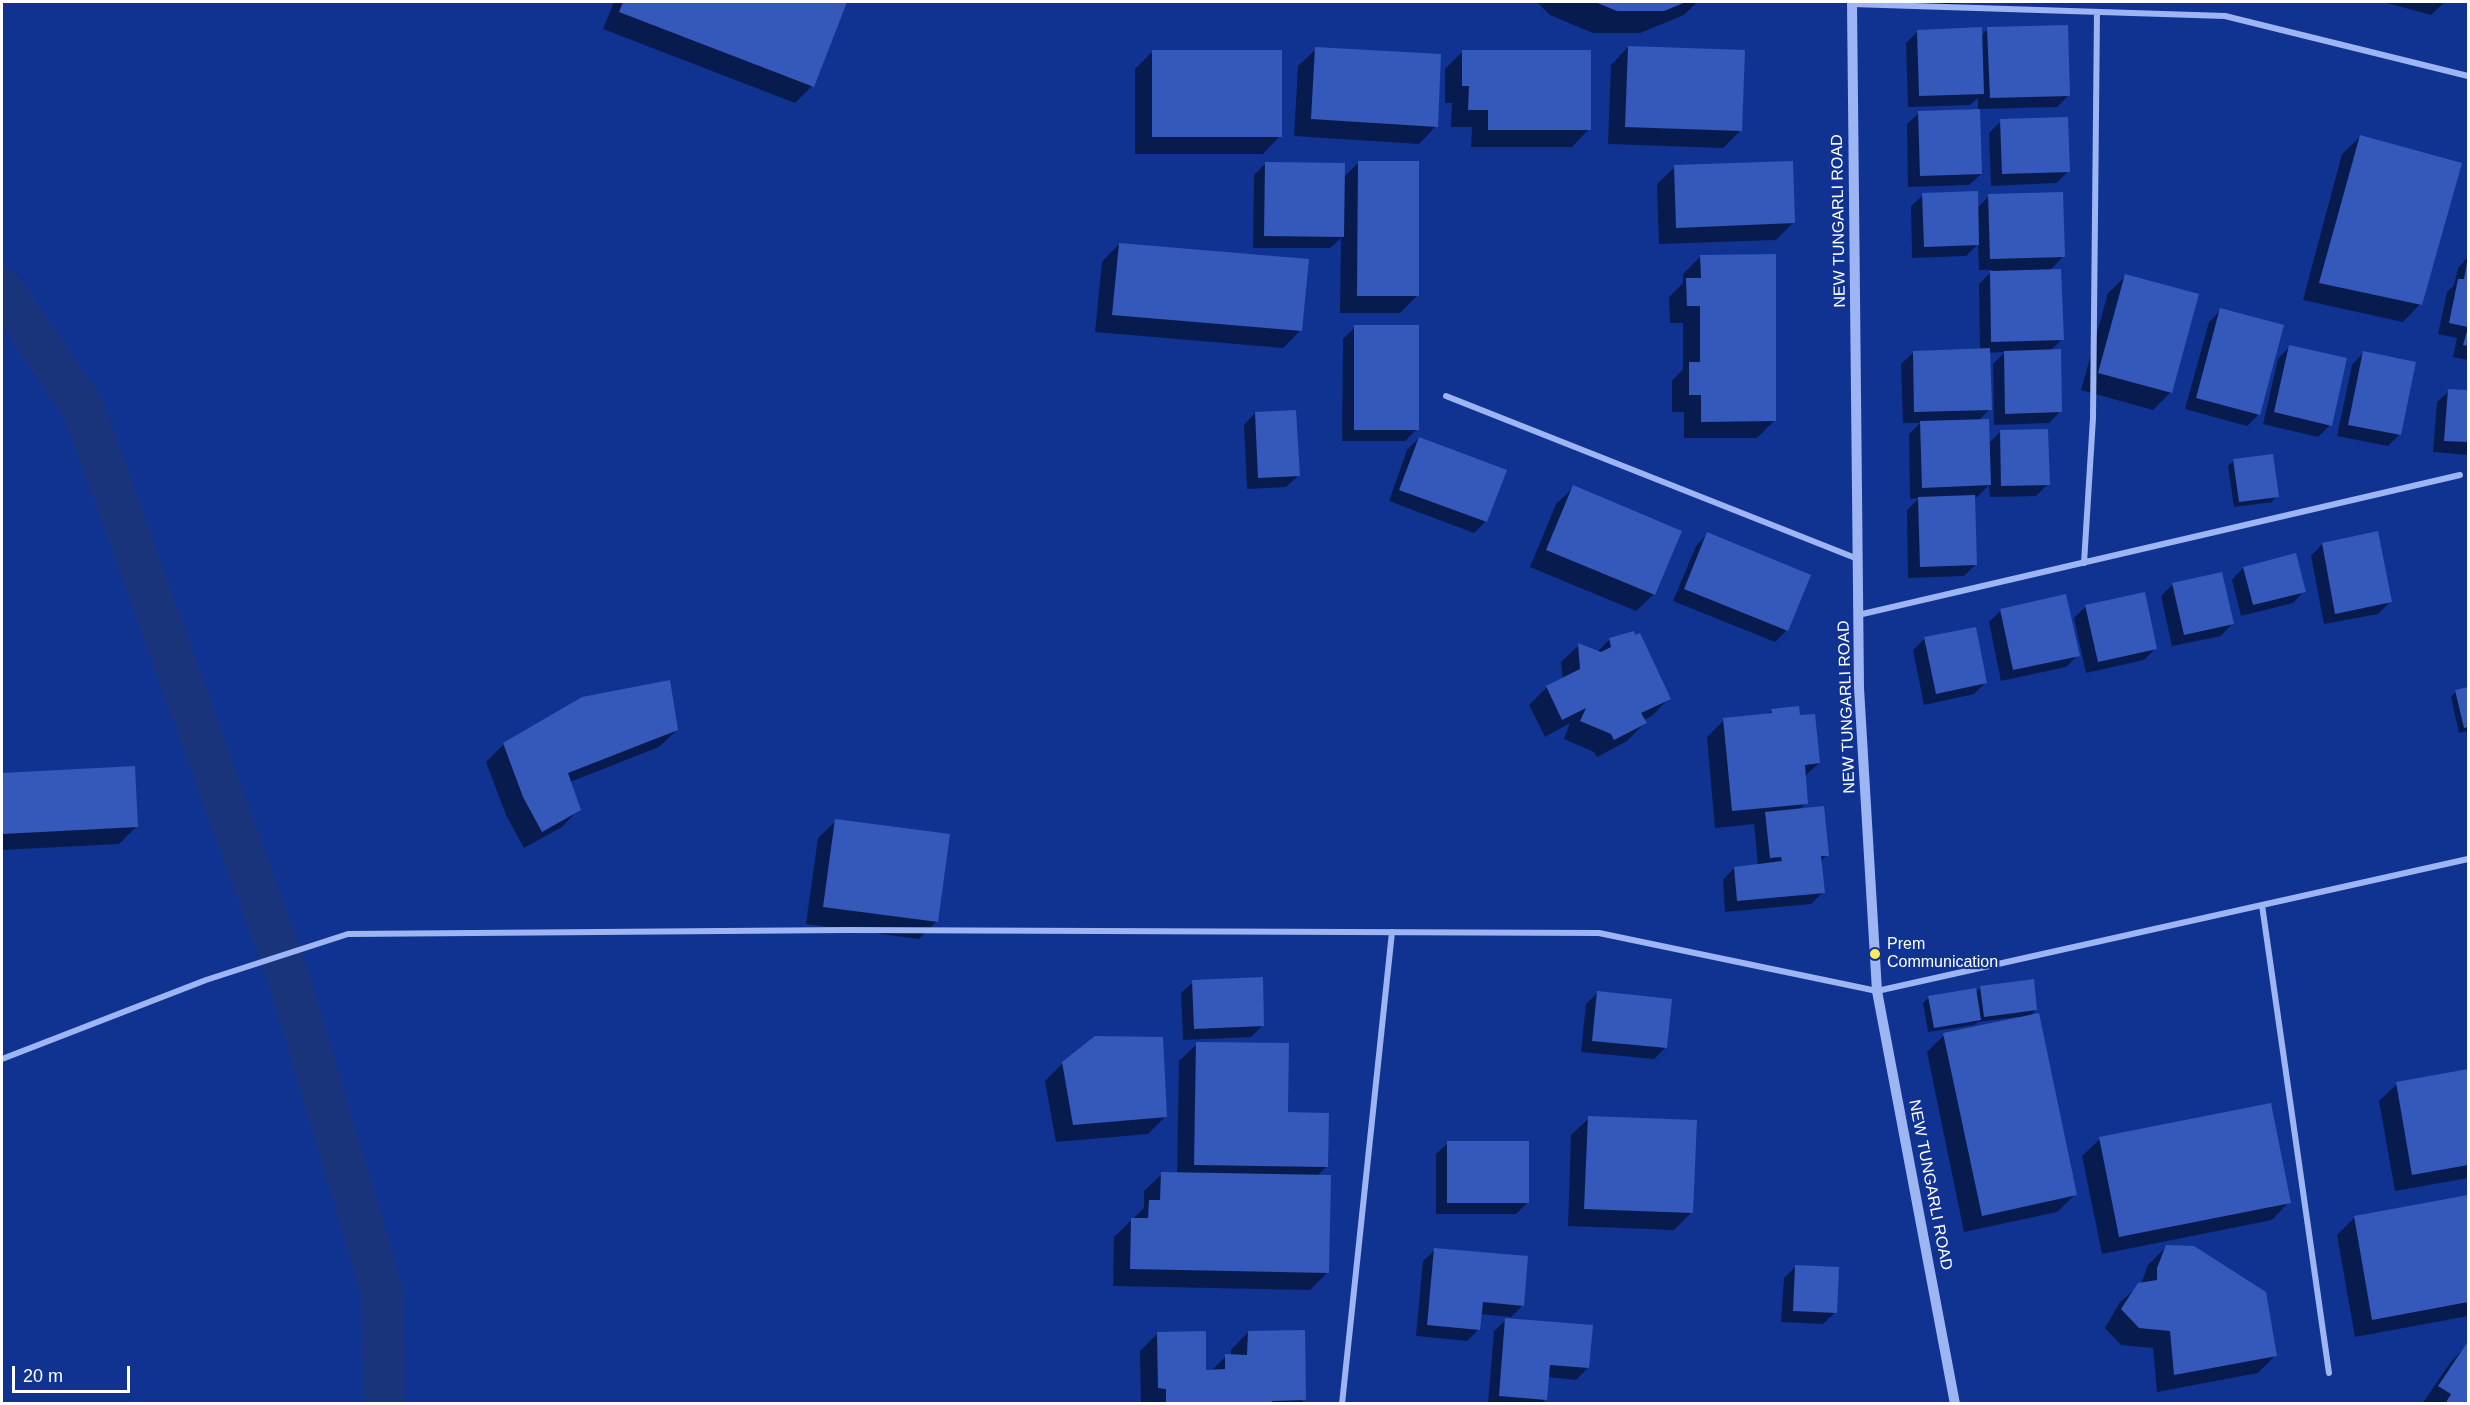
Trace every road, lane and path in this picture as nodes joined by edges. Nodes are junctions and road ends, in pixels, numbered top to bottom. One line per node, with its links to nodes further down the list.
1 (1852, 3): 2 (street); 6 (street, NEW TUNGARLI ROAD)
2 (2097, 12): 3 (street); 7 (street)
3 (2469, 76)
4 (1446, 396): 6 (street)
5 (2460, 475): 7 (street)
6 (1858, 560): 8 (street, NEW TUNGARLI ROAD)
7 (2084, 563): 8 (street)
8 (1858, 615): 12 (street, NEW TUNGARLI ROAD)
9 (2469, 859): 10 (street)
10 (2262, 905): 12 (street); 14 (street)
11 (1392, 932): 12 (street); 13 (street); 15 (street)
12 (1877, 991): 16 (street, NEW TUNGARLI ROAD)
13 (2, 1059)
14 (2329, 1373)
15 (1342, 1404)
16 (1955, 1404)

